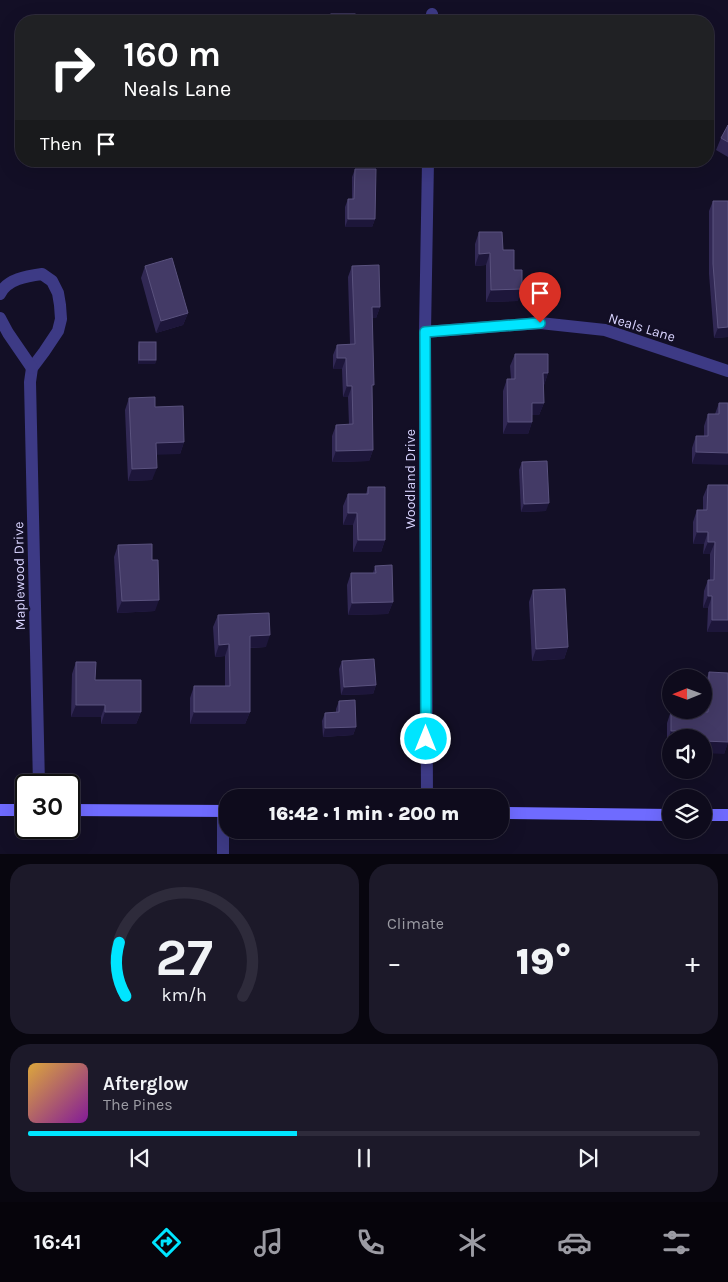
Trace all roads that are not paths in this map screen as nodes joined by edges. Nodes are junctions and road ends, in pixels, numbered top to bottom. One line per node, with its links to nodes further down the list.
1 (428, 167): 4 (street, Woodland Drive)
2 (0, 294): 5 (street)
3 (0, 318): 5 (street)
4 (425, 332): 6 (street, Neals Lane); 8 (street, Woodland Drive)
5 (32, 368): 7 (street, Maplewood Drive)
6 (728, 371)
7 (39, 774)
8 (427, 789)
9 (0, 810): 10 (street)
10 (15, 810)
11 (80, 810): 12 (street)
12 (219, 811)
13 (509, 814): 14 (street)
14 (662, 815)
15 (712, 815): 16 (street)
16 (728, 815)
17 (224, 839): 18 (street)
18 (223, 854)

